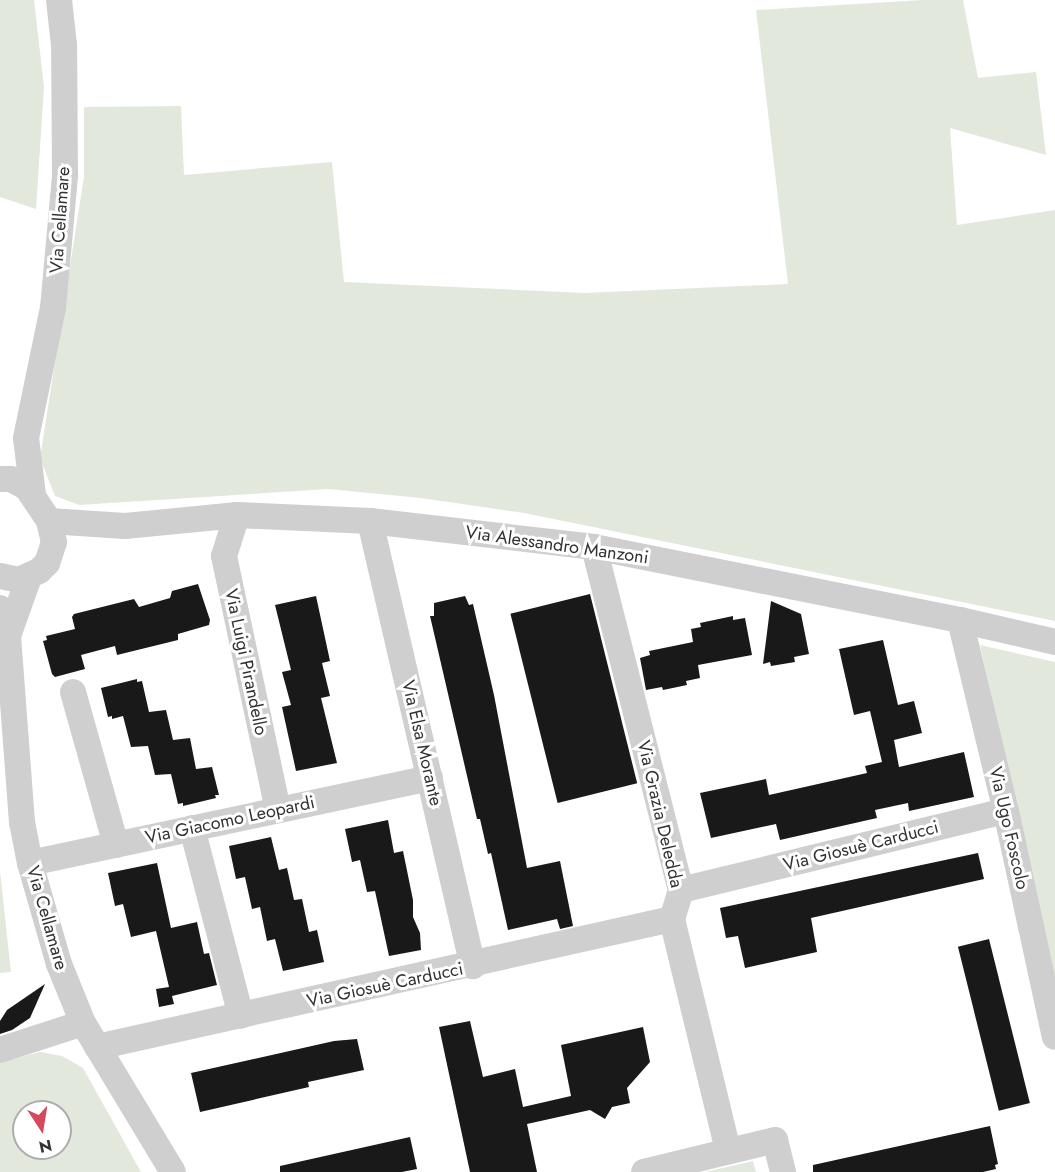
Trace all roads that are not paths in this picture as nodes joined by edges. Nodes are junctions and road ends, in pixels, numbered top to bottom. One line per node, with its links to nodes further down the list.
1 (59, 0): 2 (street, Via Cellamare)
2 (26, 438): 3 (street, Via Cellamare); 4 (street, Via Cellamare)
3 (0, 477): 4 (street, Via Cellamare)
4 (33, 495): 6 (street, Via Cellamare)
5 (237, 515): 7 (street, Via Alessandro Manzoni); 8 (street, Via Alessandro Manzoni); 19 (street, Via Luigi Pirandello)
6 (49, 521): 8 (street, Via Alessandro Manzoni); 10 (street, Via Cellamare)
7 (370, 521): 9 (street, Via Alessandro Manzoni); 18 (street, Via Elsa Morante)
8 (125, 526): 10 (street, Via Alessandro Manzoni)
9 (594, 547): 14 (street, Via Alessandro Manzoni); 24 (street, Via Grazia Deledda)
10 (52, 553): 12 (street, Via Cellamare)
11 (0, 576): 12 (street)
12 (29, 577): 15 (street, Via Cellamare)
13 (0, 608): 15 (street, Via Cellamare)
14 (960, 620): 16 (street, Via Alessandro Manzoni); 20 (street, Via Ugo Foscolo)
15 (8, 636): 23 (street, Via Cellamare)
16 (1055, 642)
17 (73, 692): 22 (street)
18 (430, 778): 19 (street, Via Giacomo Leopardi); 26 (street, Via Elsa Morante)
19 (278, 810): 21 (street, Via Giacomo Leopardi)
20 (1006, 811): 24 (street, Via Giosuè Carducci); 29 (street, Via Ugo Foscolo)
21 (192, 828): 22 (street, Via Giacomo Leopardi); 27 (street)
22 (116, 845): 23 (street, Via Giacomo Leopardi)
23 (30, 863): 28 (street, Via Cellamare)
24 (681, 890): 25 (street, Via Grazia Deledda)
25 (672, 919): 26 (street, Via Giosuè Carducci); 32 (street)
26 (473, 966): 27 (street, Via Giosuè Carducci)
27 (241, 1016): 30 (street, Via Giosuè Carducci)
28 (83, 1023): 30 (street, Via Cellamare); 31 (street)
29 (1055, 1037)
30 (96, 1047): 33 (street, Via Cellamare)
31 (0, 1050)
32 (728, 1152): 34 (street); 35 (street)
33 (173, 1172)
34 (644, 1172)
35 (783, 1172)

